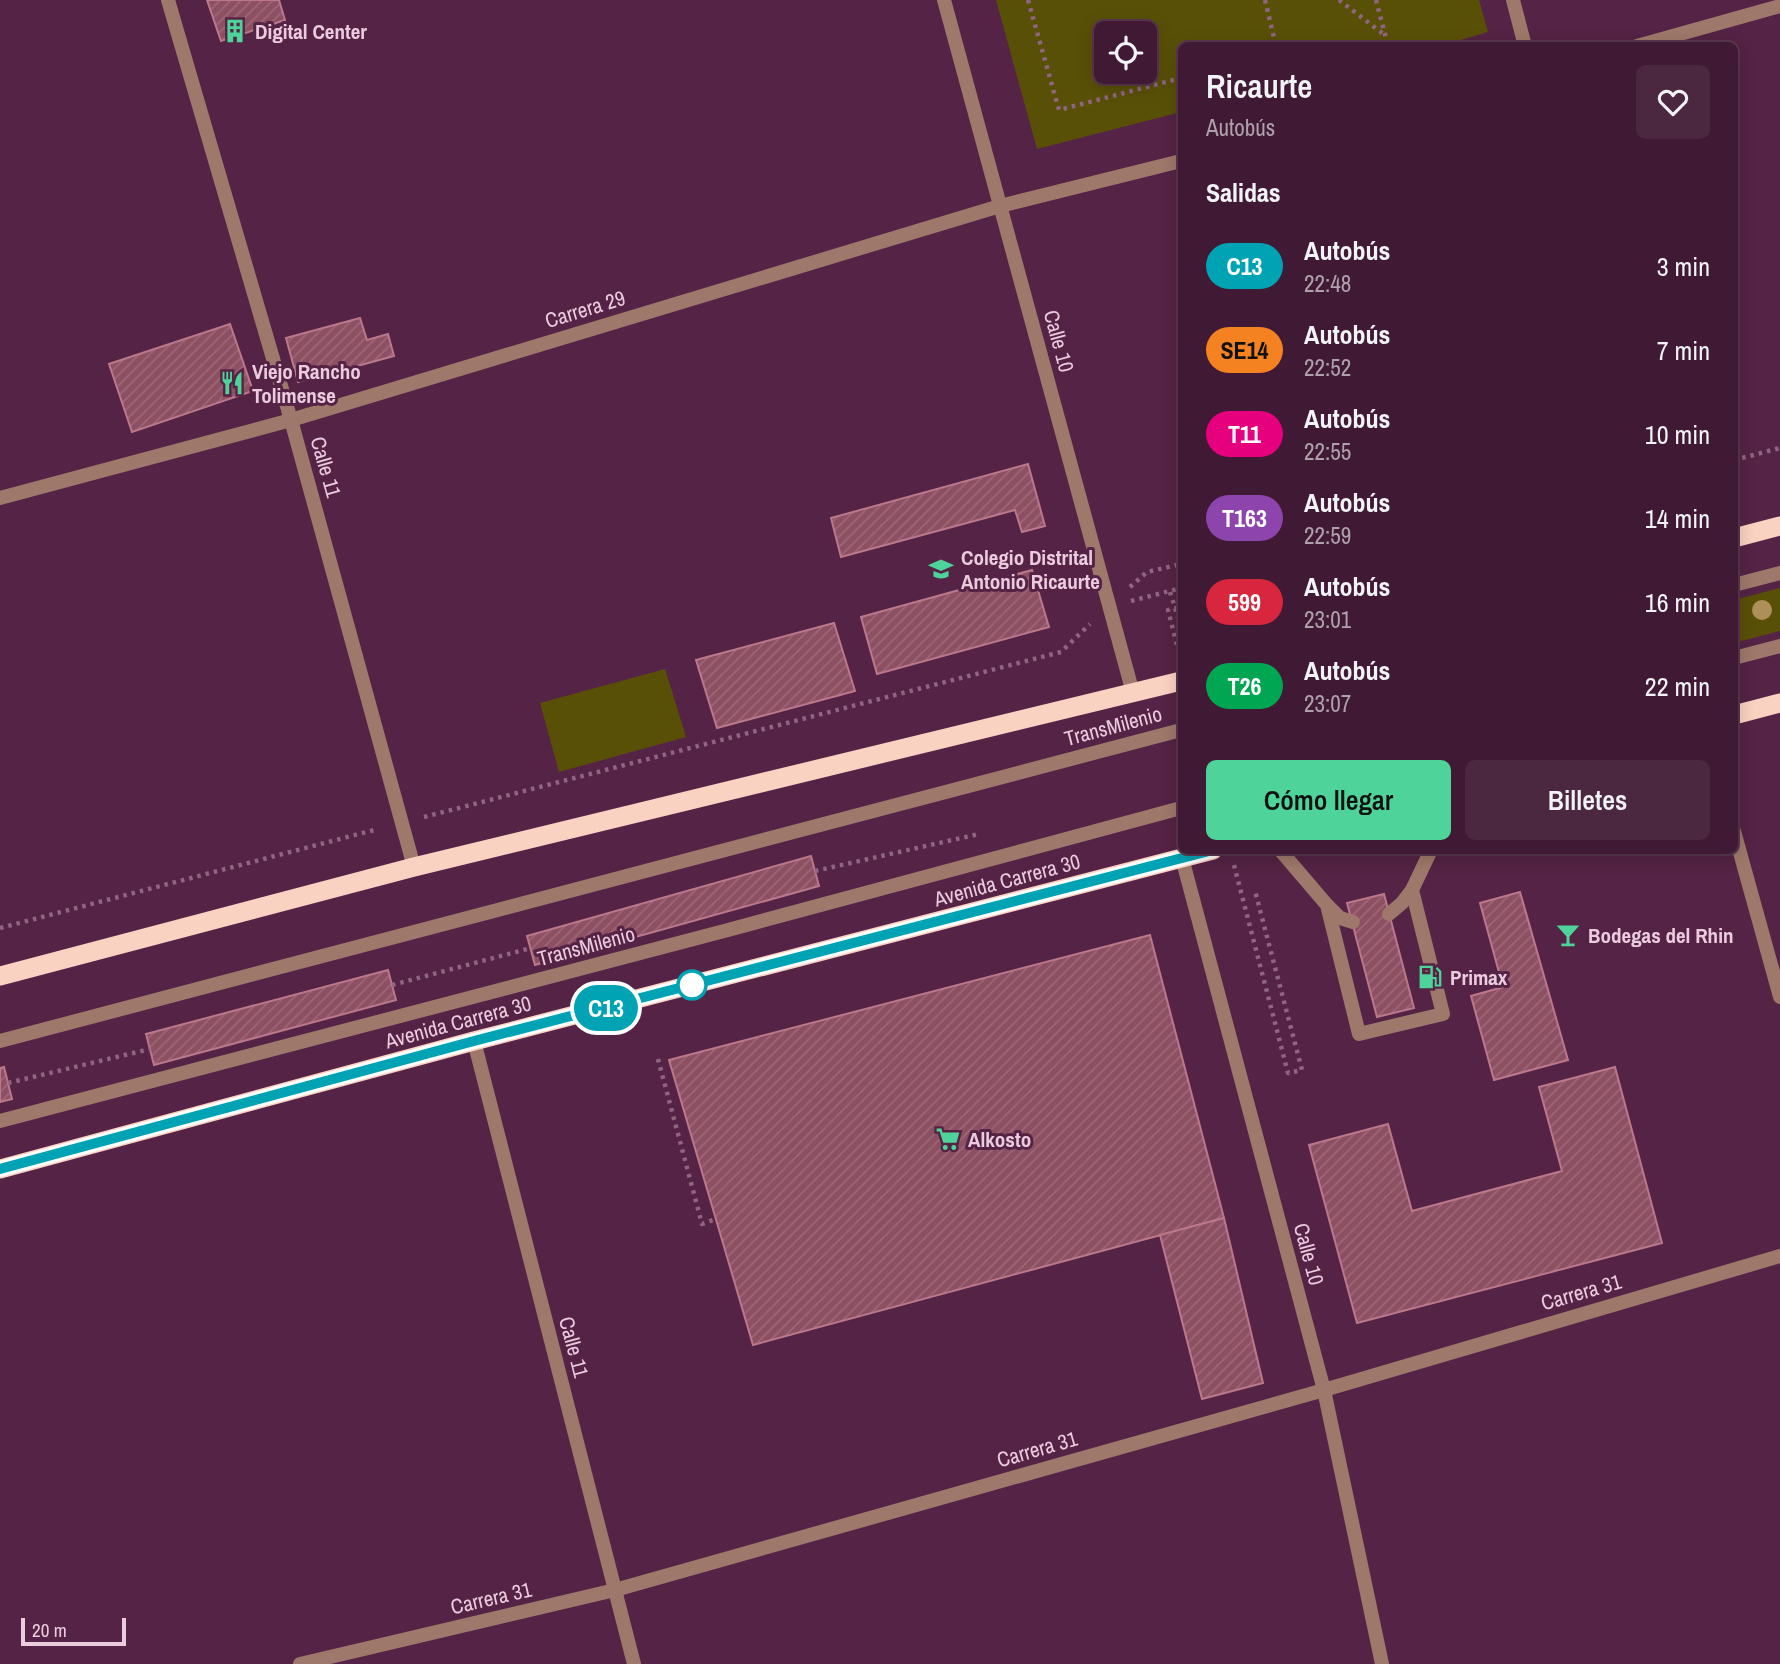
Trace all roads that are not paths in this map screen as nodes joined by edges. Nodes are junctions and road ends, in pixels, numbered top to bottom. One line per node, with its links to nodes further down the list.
1 (168, 0): 10 (street, Calle 11)
2 (944, 0): 9 (street, Calle 10)
3 (1513, 0): 6 (street)
4 (1780, 6): 5 (street)
5 (1751, 7): 7 (street)
6 (1524, 42)
7 (1649, 42)
8 (1178, 162): 9 (street, Carrera 29)
9 (1000, 206): 10 (street, Carrera 29); 19 (street, Calle 10)
10 (291, 420): 11 (street, Carrera 29); 29 (street, Calle 11)
11 (0, 498)
12 (1780, 526): 13 (highway)
13 (1738, 537)
14 (1780, 573): 15 (street)
15 (1738, 584)
16 (1780, 646): 17 (street)
17 (1738, 657)
18 (1178, 682): 19 (highway)
19 (1133, 693): 29 (highway)
20 (1780, 703): 21 (highway)
21 (1738, 714)
22 (1178, 731): 36 (street, TransMilenio)
23 (1178, 809): 38 (street, TransMilenio)
24 (1738, 845): 35 (street)
25 (1198, 854): 28 (highway, Avenida Carrera 30)
26 (1283, 854): 31 (street)
27 (1429, 854): 30 (street)
28 (1182, 858): 37 (highway, Avenida Carrera 30); 41 (street, Calle 10)
29 (414, 867): 34 (highway)
30 (1412, 890): 31 (street); 32 (street)
31 (1326, 905): 33 (street)
32 (1389, 914)
33 (1353, 922)
34 (0, 976)
35 (1780, 997)
36 (0, 1041)
37 (474, 1041): 39 (highway, Avenida Carrera 30); 42 (street, Calle 11)
38 (0, 1121)
39 (0, 1169)
40 (1780, 1256): 41 (street, Carrera 31)
41 (1324, 1390): 42 (street, Carrera 31); 45 (street, Calle 10)
42 (615, 1590): 43 (street, Carrera 31); 44 (street, Calle 11)
43 (300, 1664)
44 (634, 1664)
45 (1382, 1664)

